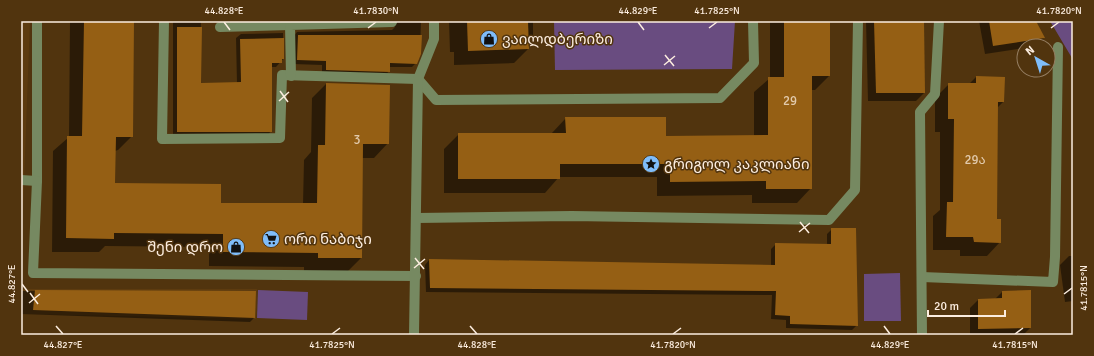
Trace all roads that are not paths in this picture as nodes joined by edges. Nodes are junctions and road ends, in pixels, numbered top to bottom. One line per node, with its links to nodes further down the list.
1 (37, 21): 14 (street)
2 (164, 21): 11 (street)
3 (434, 21): 12 (street)
4 (753, 21): 12 (street)
5 (858, 21): 15 (street)
6 (939, 21): 17 (street)
7 (392, 22): 8 (street)
8 (290, 25): 9 (street); 11 (street)
9 (220, 27)
10 (1058, 47): 17 (street)
11 (291, 76): 12 (street)
12 (418, 79): 15 (street)
13 (21, 180): 14 (street)
14 (36, 181): 16 (street)
15 (417, 218): 16 (street)
16 (416, 276): 18 (street)
17 (922, 277): 19 (street)
18 (414, 335)
19 (922, 335)

